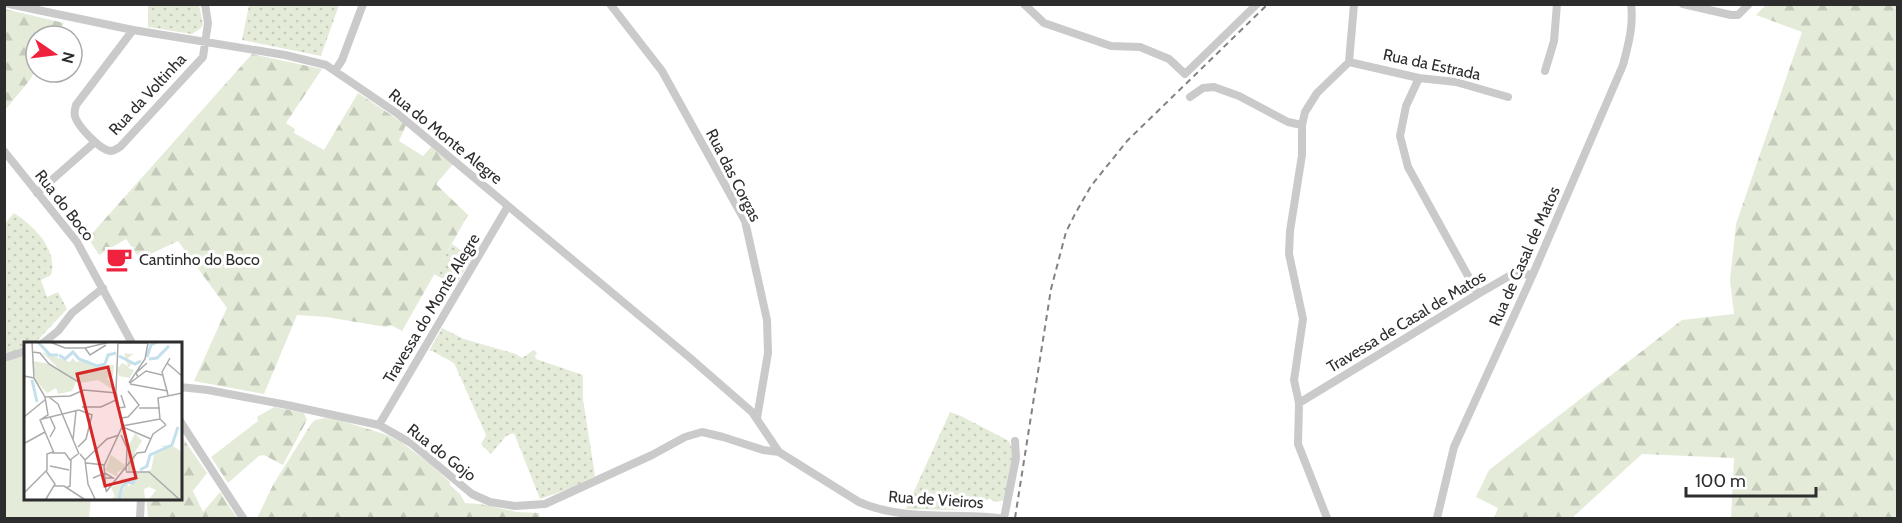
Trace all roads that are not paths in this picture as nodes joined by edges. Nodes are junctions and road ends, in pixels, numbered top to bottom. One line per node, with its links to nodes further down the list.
1 (9, 4): 12 (street, Rua do Monte Alegre)
2 (205, 4): 13 (street)
3 (363, 4): 15 (street)
4 (610, 4): 34 (street, Rua das Corgas)
5 (1024, 4): 6 (street)
6 (1257, 4)
7 (1354, 4): 14 (street)
8 (1557, 4): 16 (street)
9 (1631, 4): 25 (street, Rua de Casal de Matos)
10 (1683, 4): 11 (street)
11 (1749, 4)
12 (133, 30): 13 (street, Rua do Monte Alegre); 21 (street, Rua da Voltinha)
13 (206, 42): 15 (street, Rua do Monte Alegre); 21 (street, Rua da Voltinha)
14 (1349, 62): 17 (street, Rua da Estrada); 20 (street)
15 (335, 71): 24 (street, Rua do Monte Alegre)
16 (1545, 71)
17 (1419, 78): 19 (street, Rua da Estrada); 27 (street)
18 (1190, 97): 20 (street)
19 (1508, 98)
20 (1302, 125): 33 (street)
21 (95, 142): 23 (street)
22 (4, 151): 23 (street, Rua do Boco)
23 (37, 193): 26 (street, Rua do Boco)
24 (508, 206): 34 (street, Rua do Monte Alegre); 36 (street, Travessa do Monte Alegre)
25 (1533, 274): 27 (street, Travessa de Casal de Matos); 48 (street, Rua de Casal de Matos)
26 (102, 288): 28 (street); 29 (street, Rua do Boco)
27 (1478, 294): 33 (street, Travessa de Casal de Matos)
28 (44, 342)
29 (131, 342)
30 (24, 352): 31 (street)
31 (4, 358)
32 (182, 387): 36 (street, Rua do Gojo)
33 (1299, 403): 47 (street)
34 (757, 418): 38 (street, Rua do Monte Alegre)
35 (182, 424): 43 (street)
36 (379, 425): 38 (street, Rua do Gojo)
37 (1015, 441): 46 (street)
38 (779, 452): 40 (street, Rua de Vieiros)
39 (141, 499): 42 (street)
40 (881, 510): 41 (street, Rua de Vieiros); 44 (street)
41 (901, 516): 45 (street, Rua de Vieiros)
42 (141, 519)
43 (243, 519)
44 (875, 519)
45 (998, 519)
46 (1004, 519)
47 (1326, 519)
48 (1437, 519)

